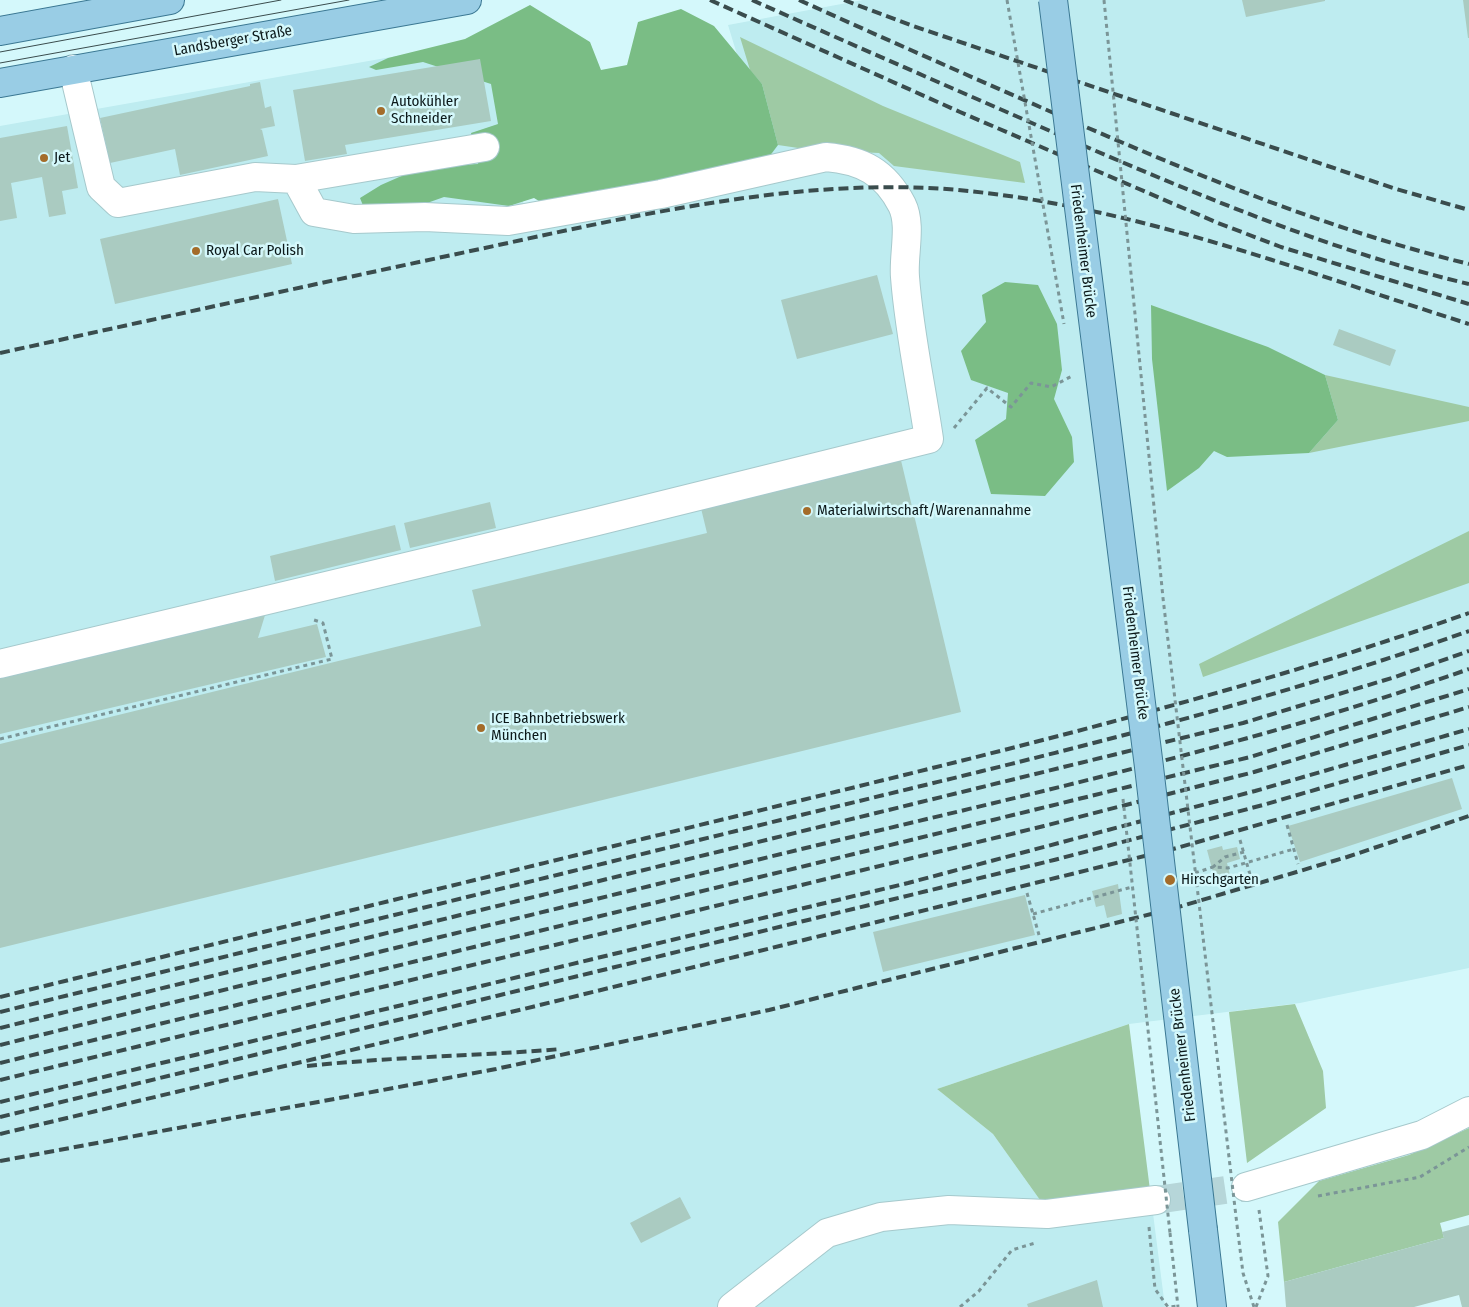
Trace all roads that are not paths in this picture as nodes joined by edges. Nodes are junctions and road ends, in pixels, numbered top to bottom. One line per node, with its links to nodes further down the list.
1 (170, 0): 4 (main road)
2 (467, 0): 5 (main road, Landsberger Straße)
3 (1053, 0): 14 (main road, Friedenheimer Brücke, bridge)
4 (0, 31)
5 (73, 69): 6 (main road, Landsberger Straße); 8 (lane)
6 (0, 83)
7 (485, 147): 8 (lane)
8 (296, 179): 9 (lane)
9 (0, 664)
10 (1469, 1111): 11 (lane)
11 (1252, 1201)
12 (1153, 1216): 13 (lane)
13 (732, 1307)
14 (1212, 1307)

